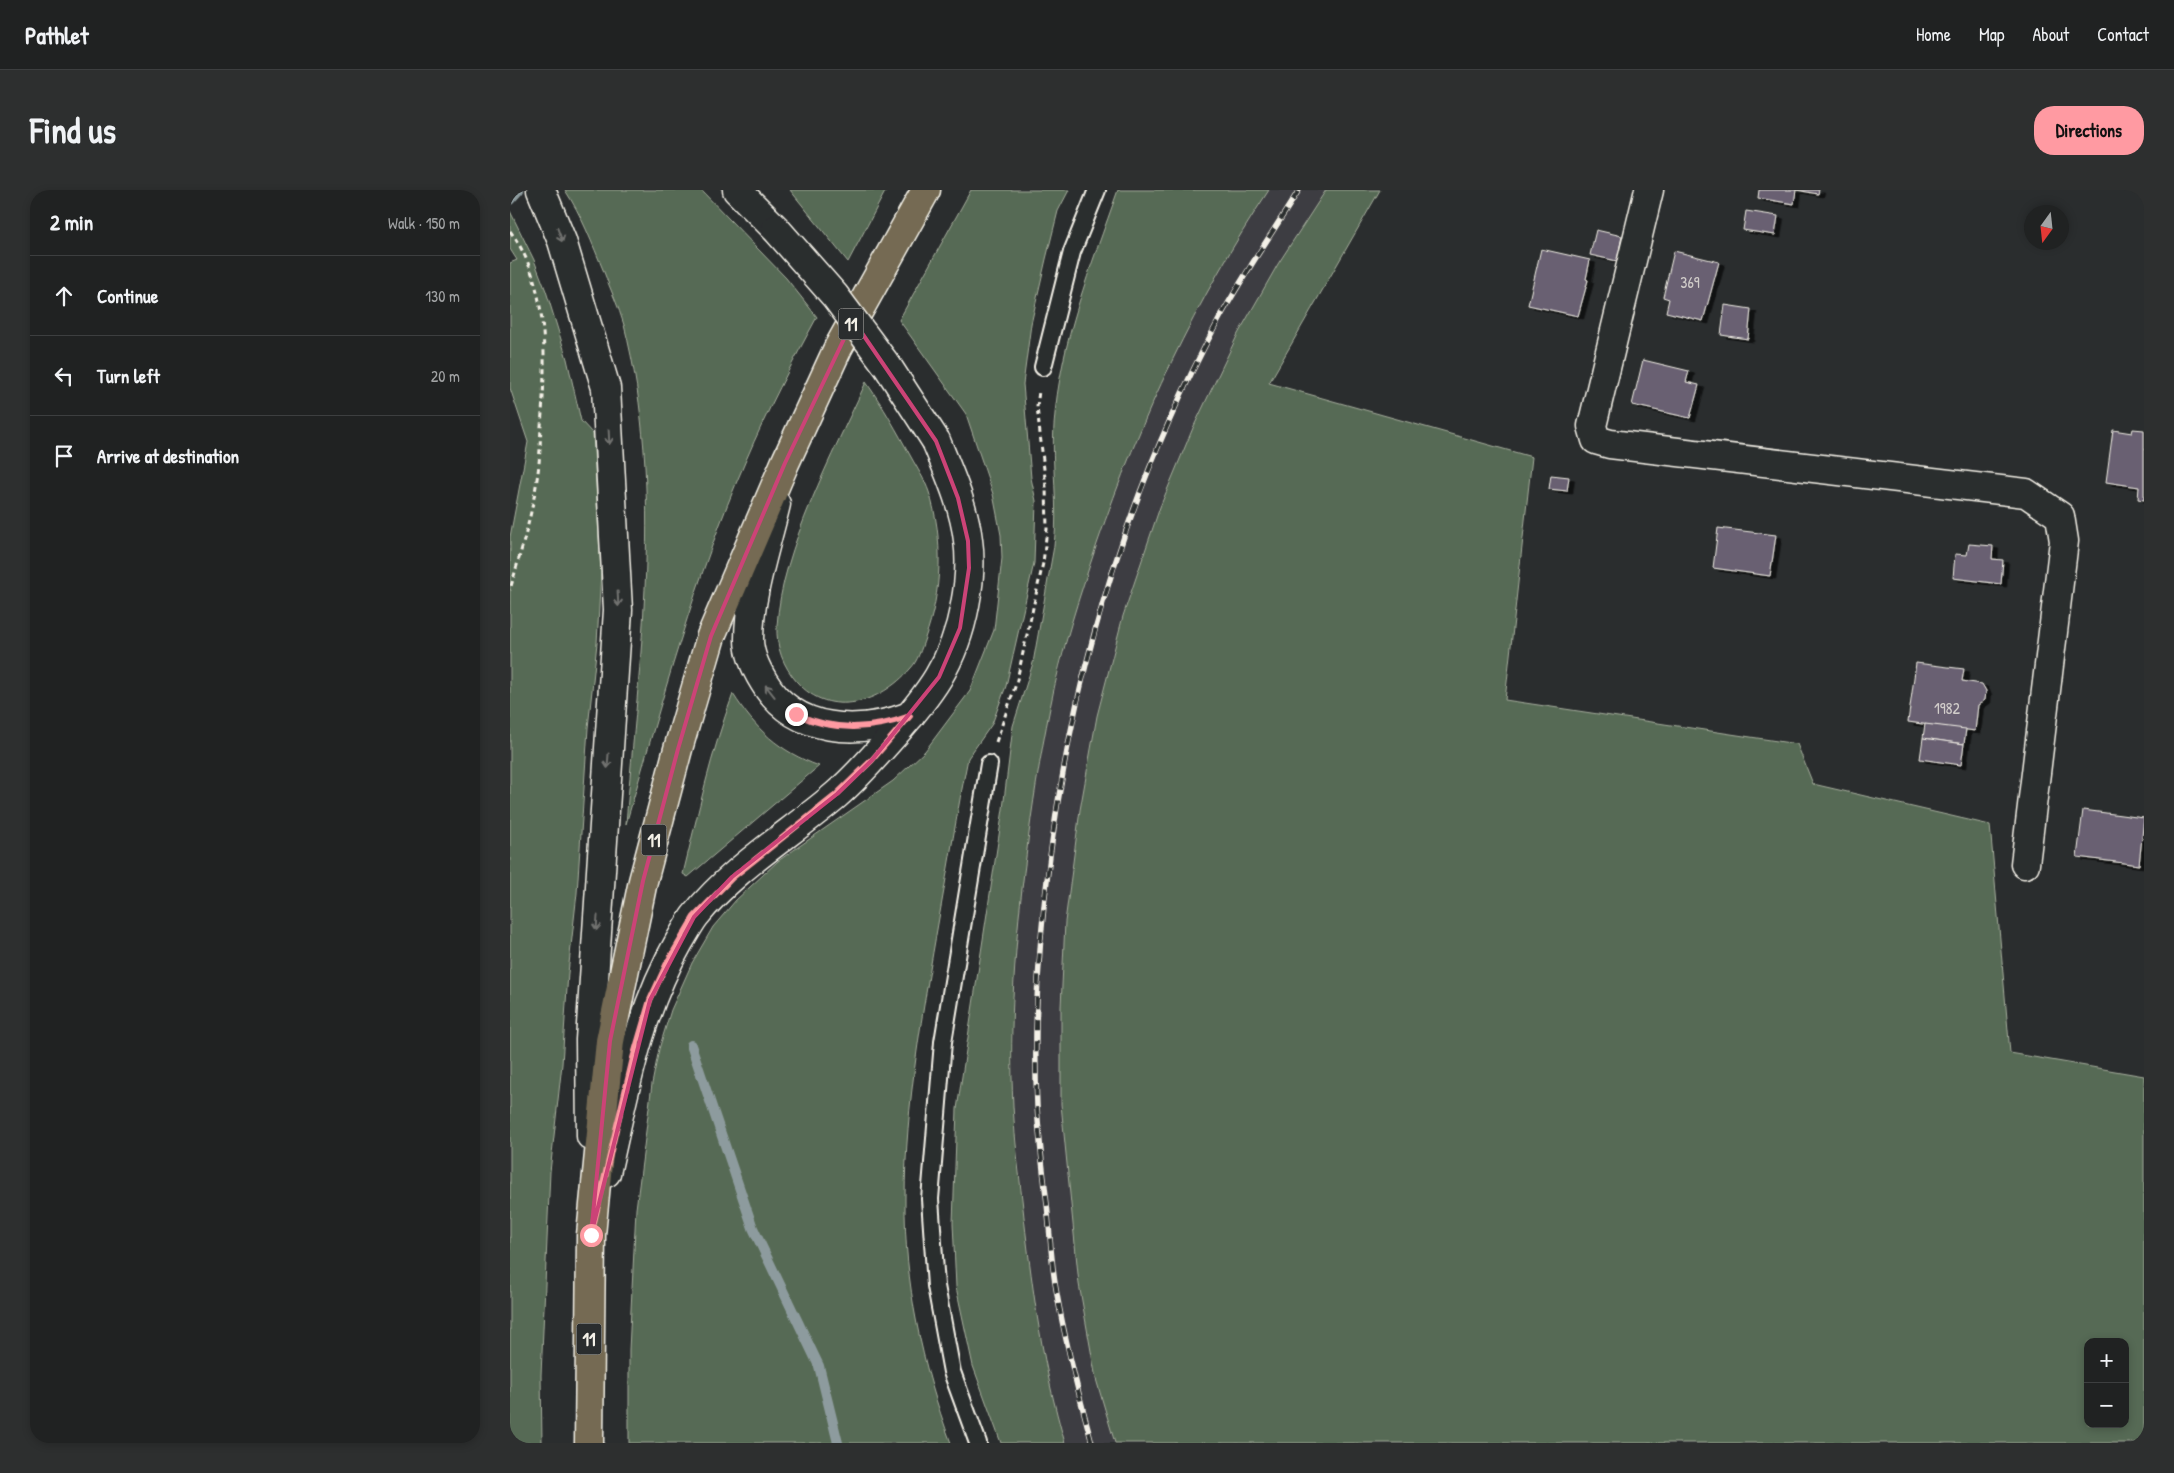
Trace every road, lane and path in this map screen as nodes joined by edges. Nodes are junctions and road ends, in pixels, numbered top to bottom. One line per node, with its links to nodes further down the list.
1 (541, 190): 13 (main road, one-way to 13)
2 (737, 190): 10 (main road, bridge)
3 (926, 190): 8 (main road, 11)
4 (1097, 190): 7 (lane)
5 (1649, 190): 12 (main road)
6 (510, 231): 9 (path)
7 (1043, 367): 11 (path)
8 (785, 463): 10 (main road, one-way to 8); 13 (main road, 11)
9 (510, 590)
10 (910, 716): 13 (main road)
11 (989, 764): 15 (lane)
12 (2025, 864)
13 (591, 1235): 14 (main road, 11)
14 (589, 1443)
15 (978, 1443)

